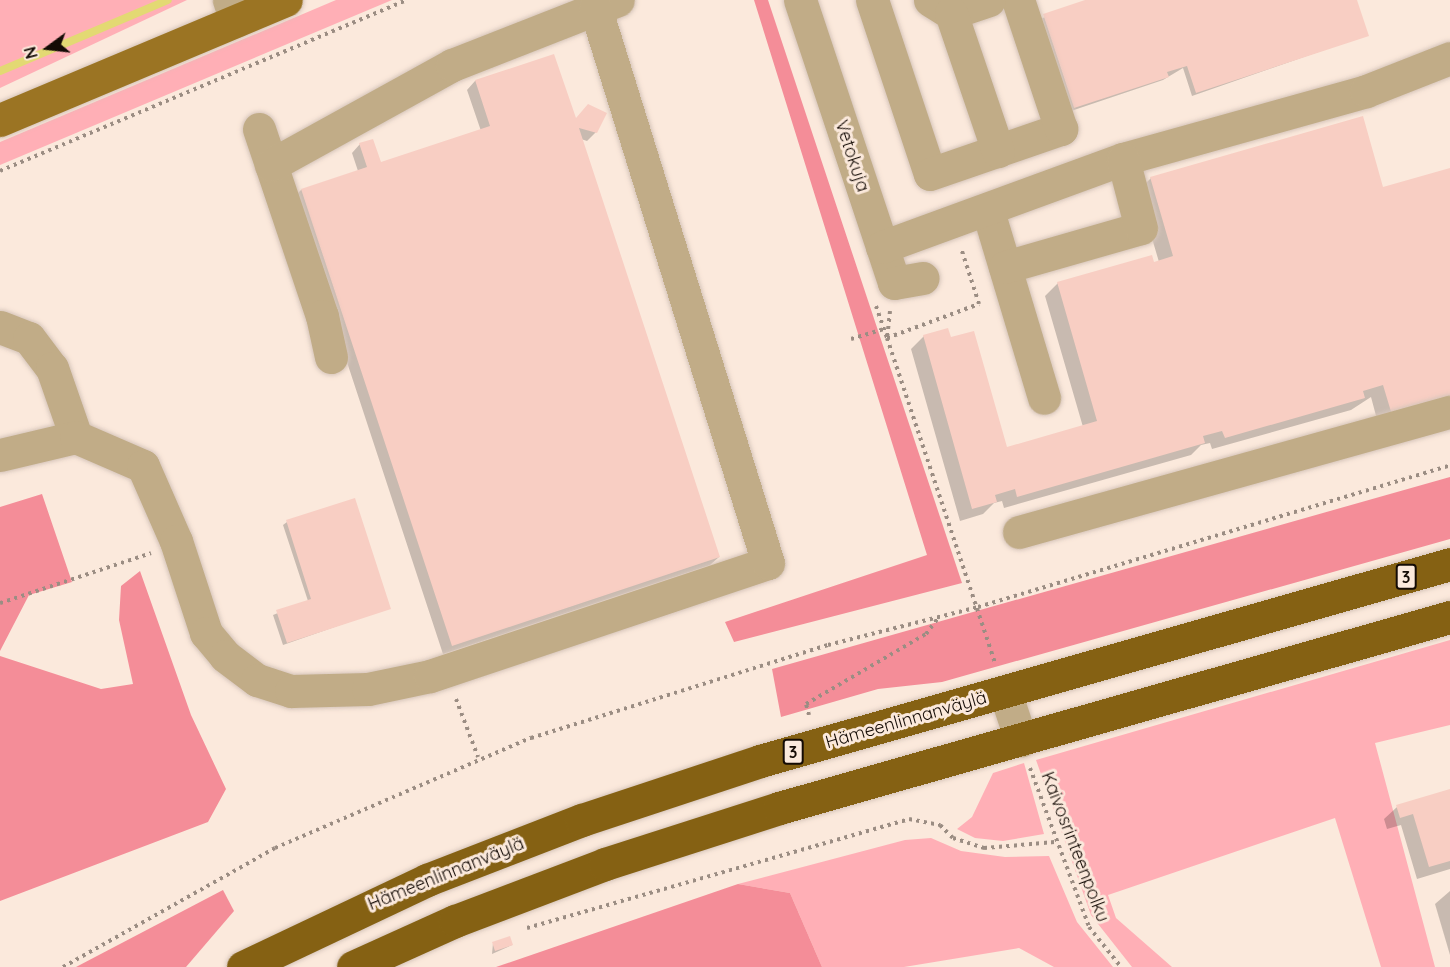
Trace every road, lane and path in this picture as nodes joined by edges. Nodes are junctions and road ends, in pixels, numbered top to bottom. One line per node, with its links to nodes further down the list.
1 (286, 0): 9 (main road)
2 (406, 0): 16 (path)
3 (800, 0): 18 (street, Vetokuja)
4 (872, 0): 13 (street)
5 (988, 0): 8 (street)
6 (1018, 0): 13 (street)
7 (606, 3): 15 (street); 37 (street)
8 (940, 6): 13 (street)
9 (232, 11): 11 (main road)
10 (1450, 58): 14 (street)
11 (0, 120)
12 (260, 129): 15 (street)
13 (998, 151)
14 (1123, 159): 17 (street); 19 (street)
15 (271, 165): 24 (street)
16 (0, 171)
17 (988, 211): 18 (street); 19 (street)
18 (882, 247): 20 (street, Vetokuja)
19 (1005, 267): 25 (street)
20 (908, 280): 34 (path)
21 (0, 327): 27 (street)
22 (884, 329): 23 (path)
23 (851, 339)
24 (330, 357)
25 (1044, 398)
26 (1450, 412): 30 (street)
27 (76, 437): 28 (street); 31 (street)
28 (0, 455)
29 (1450, 465): 34 (path)
30 (1019, 532)
31 (176, 541): 33 (path); 37 (street)
32 (1450, 564): 38 (highway, Hämeenlinnanväylä / 3)
33 (0, 603)
34 (978, 607): 35 (path); 38 (path)
35 (940, 616): 39 (path); 41 (path)
36 (1450, 617): 40 (highway)
37 (448, 670): 41 (path)
38 (1000, 679): 40 (street); 45 (highway, Hämeenlinnanväylä / 3)
39 (809, 715)
40 (1025, 752): 42 (path, Kaivosrinteenpolku); 46 (highway)
41 (478, 757): 44 (path)
42 (1055, 842): 43 (path); 47 (path, Kaivosrinteenpolku)
43 (519, 929)
44 (63, 967)
45 (243, 967)
46 (353, 967)
47 (1121, 967)

